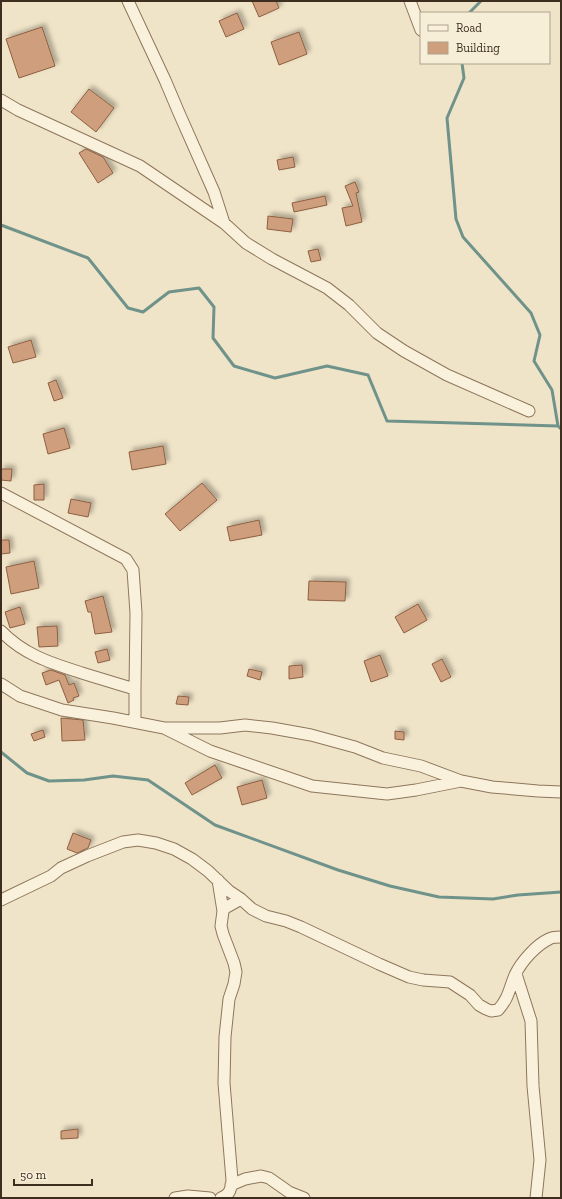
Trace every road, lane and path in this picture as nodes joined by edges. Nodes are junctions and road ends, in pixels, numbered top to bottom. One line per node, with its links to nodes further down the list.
1 (128, 1): 5 (street)
2 (410, 1): 3 (street)
3 (420, 27)
4 (1, 100): 5 (street)
5 (224, 223): 6 (street)
6 (529, 411)
7 (1, 493): 10 (street)
8 (1, 631): 10 (street)
9 (1, 684): 11 (street)
10 (135, 689): 11 (street)
11 (136, 722): 12 (street)
12 (164, 728): 13 (street); 13 (street)
13 (461, 781): 14 (street)
14 (561, 792)
15 (218, 880): 16 (street); 17 (street); 18 (street)
16 (241, 899): 18 (street); 20 (street)
17 (1, 900)
18 (223, 912): 21 (street)
19 (561, 937): 20 (street)
20 (516, 974): 26 (street)
21 (231, 1185): 24 (street); 25 (street)
22 (175, 1198): 23 (street)
23 (210, 1198)
24 (220, 1198)
25 (304, 1198)
26 (536, 1198)

